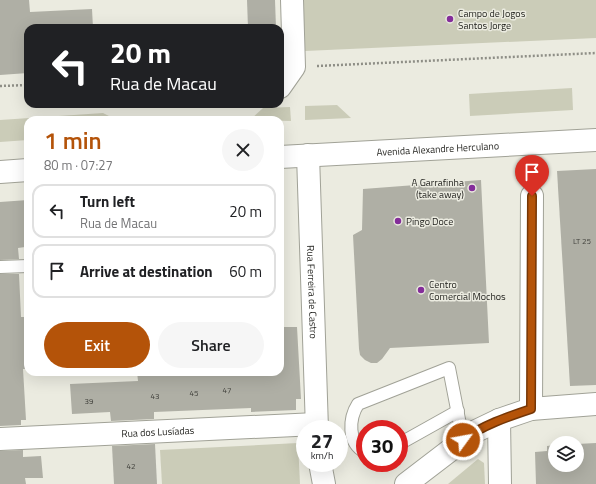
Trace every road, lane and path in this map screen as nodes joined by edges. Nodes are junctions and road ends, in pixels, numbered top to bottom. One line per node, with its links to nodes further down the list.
1 (292, 0): 3 (street)
2 (596, 53): 3 (path)
3 (294, 67): 4 (street)
4 (284, 81)
5 (24, 85): 6 (path)
6 (0, 86)
7 (596, 140): 8 (street, Avenida Alexandre Herculano)
8 (308, 155): 9 (street, Avenida Alexandre Herculano); 18 (street, Rua Ferreira de Castro)
9 (284, 157)
10 (24, 170): 11 (street)
11 (0, 172)
12 (532, 196): 16 (street)
13 (24, 266): 14 (lane)
14 (0, 267)
15 (596, 404): 16 (street)
16 (531, 409): 19 (street)
17 (458, 411): 22 (lane); 23 (lane); 24 (lane)
18 (316, 420)
19 (498, 420): 23 (street); 26 (street)
20 (296, 427): 21 (street, Rua dos Lusíadas)
21 (0, 439)
22 (408, 439)
23 (463, 440): 25 (street)
24 (356, 444)
25 (406, 484)
26 (500, 484)

